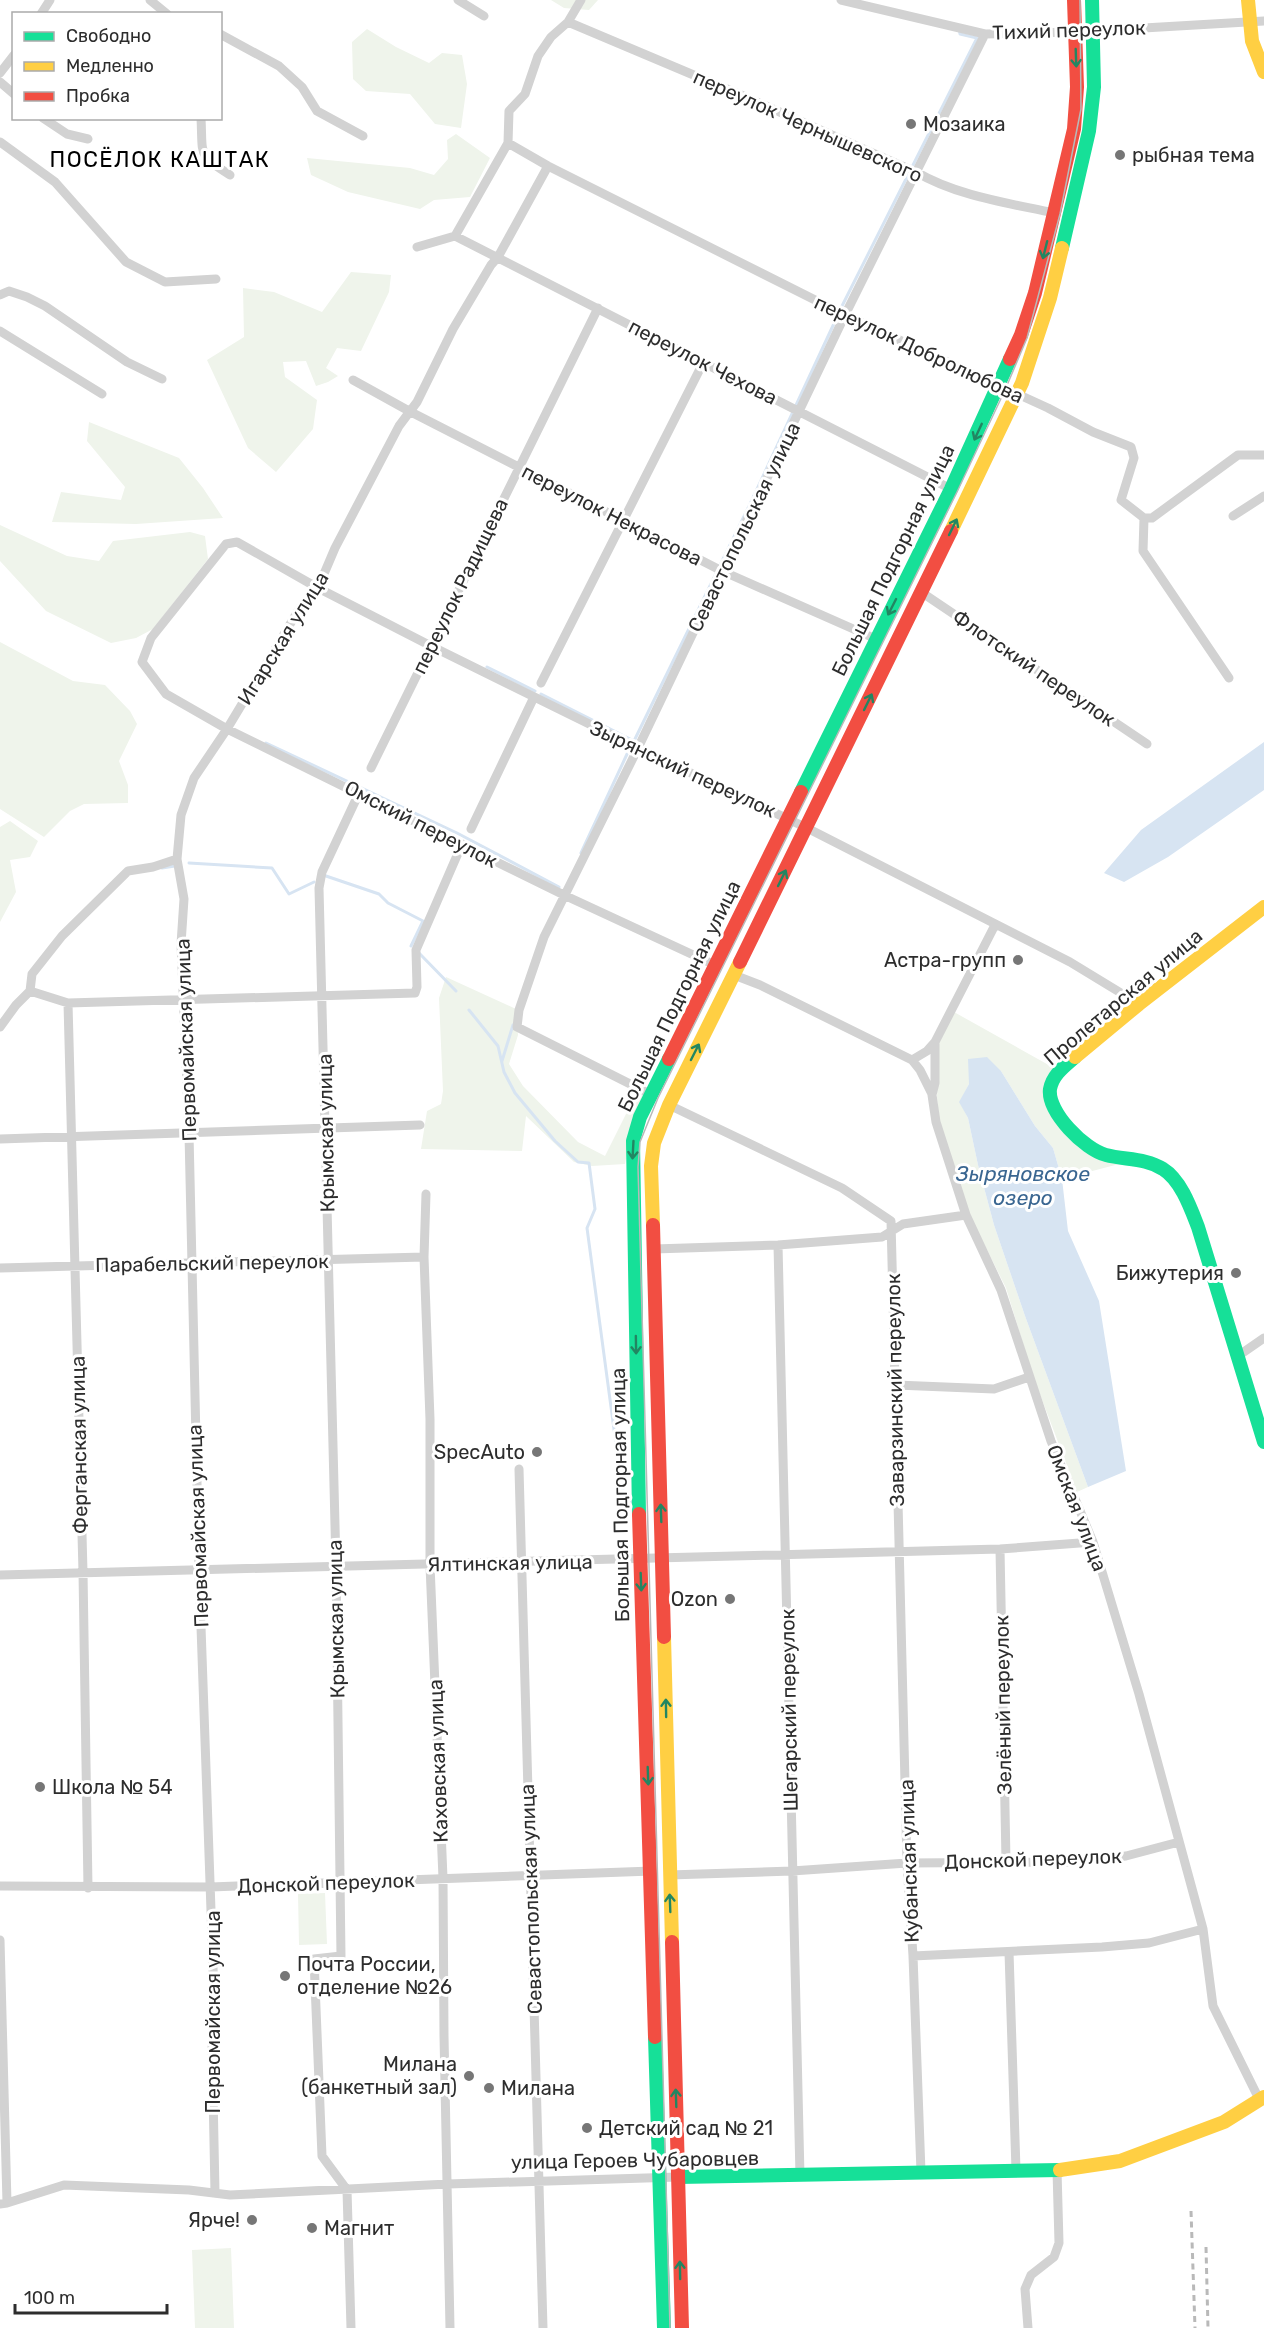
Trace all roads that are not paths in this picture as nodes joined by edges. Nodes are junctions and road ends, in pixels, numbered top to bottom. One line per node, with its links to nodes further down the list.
1 (150, 0): 8 (street)
2 (458, 0): 9 (street)
3 (581, 0): 11 (street)
4 (841, 0): 15 (street, Тихий переулок)
5 (1074, 0): 14 (main road, Большая Подгорная улица)
6 (1092, 0): 13 (main road, Большая Подгорная улица)
7 (1248, 0): 12 (main road)
8 (165, 12)
9 (484, 16)
10 (1264, 21): 12 (street, Тихий переулок)
11 (568, 22): 27 (street); 29 (street, переулок Чернышевского)
12 (1250, 22): 13 (street, Тихий переулок); 18 (main road)
13 (1093, 30): 14 (street, Тихий переулок); 45 (main road, Большая Подгорная улица)
14 (1075, 32): 15 (street, Тихий переулок); 31 (main road, Большая Подгорная улица, one-way to 31)
15 (985, 34): 29 (street, Севастопольская улица)
16 (222, 35): 24 (street)
17 (12, 58): 19 (street)
18 (1264, 72)
19 (0, 74)
20 (0, 82): 21 (street)
21 (12, 92)
22 (46, 120): 25 (street)
23 (201, 120): 30 (street)
24 (363, 136)
25 (88, 139)
26 (0, 142): 35 (street)
27 (508, 143): 28 (street, переулок Добролюбова); 32 (street)
28 (548, 166): 34 (street, Игарская улица); 38 (street, переулок Добролюбова)
29 (916, 172): 31 (street, переулок Чернышевского); 38 (street, Севастопольская улица)
30 (230, 175)
31 (1054, 213): 43 (main road, Большая Подгорная улица, one-way to 43)
32 (454, 236): 33 (street); 34 (street, переулок Чехова)
33 (417, 247)
34 (498, 257): 37 (street, переулок Чехова); 46 (street, Игарская улица)
35 (216, 279)
36 (0, 295): 41 (street)
37 (598, 308): 40 (street, переулок Чехова); 49 (street, переулок Радищева)
38 (844, 315): 43 (street, переулок Добролюбова); 47 (street, Севастопольская улица)
39 (0, 331): 44 (street)
40 (703, 363): 47 (street, переулок Чехова); 54 (street)
41 (162, 379)
42 (353, 380): 46 (street, переулок Некрасова)
43 (999, 388): 45 (street, переулок Добролюбова); 50 (main road, Большая Подгорная улица, one-way to 50)
44 (102, 394)
45 (1017, 395): 53 (street, переулок Добролюбова); 57 (main road, Большая Подгорная улица, one-way to 45)
46 (409, 411): 49 (street, переулок Некрасова); 56 (street, Игарская улица)
47 (799, 412): 50 (street, переулок Чехова); 55 (street, Севастопольская улица)
48 (1264, 455): 53 (street)
49 (518, 468): 54 (street, переулок Некрасова); 59 (street, переулок Радищева)
50 (951, 489): 58 (main road, Большая Подгорная улица, one-way to 58)
51 (1264, 496): 52 (street)
52 (1233, 516)
53 (1144, 518): 61 (street)
54 (624, 520): 55 (street, переулок Некрасова); 62 (street)
55 (722, 571): 58 (street, переулок Некрасова); 66 (street, Севастопольская улица)
56 (318, 588): 59 (street, Зырянский переулок); 60 (street, Зырянский переулок); 64 (street, Игарская улица)
57 (921, 592): 65 (street, Флотский переулок); 70 (main road, Большая Подгорная улица, one-way to 57)
58 (876, 639): 69 (main road, Большая Подгорная улица)
59 (431, 645): 63 (street, Зырянский переулок); 67 (street, переулок Радищева)
60 (142, 662): 64 (street, Омский переулок)
61 (1229, 678)
62 (542, 683)
63 (534, 697): 66 (street, Зырянский переулок); 71 (street)
64 (227, 729): 68 (street, Омский переулок); 73 (street, Игарская улица)
65 (1147, 744)
66 (638, 748): 69 (street, Зырянский переулок); 74 (street, Севастопольская улица)
67 (371, 768)
68 (359, 793): 72 (street, Омский переулок); 80 (street, Крымская улица)
69 (787, 818): 70 (street, Зырянский переулок); 77 (main road, Большая Подгорная улица)
70 (807, 828): 76 (street, Зырянский переулок); 78 (main road, Большая Подгорная улица, one-way to 70)
71 (471, 829)
72 (462, 844): 74 (street, Омский переулок); 80 (street)
73 (177, 860): 79 (street); 81 (street, Первомайская улица)
74 (566, 896): 77 (street, Омский переулок); 87 (street, Севастопольская улица)
75 (1264, 907): 83 (main road, Пролетарская улица)
76 (994, 925): 83 (street, Зырянский переулок); 85 (street, Омская улица)
77 (715, 965): 87 (main road, Большая Подгорная улица)
78 (734, 975): 86 (street); 89 (main road, Большая Подгорная улица, one-way to 78)
79 (30, 991): 82 (street); 84 (street)
80 (323, 997): 81 (street); 91 (street, Крымская улица)
81 (184, 1000): 82 (street); 92 (street, Первомайская улица)
82 (68, 1003): 93 (street, Ферганская улица)
83 (1139, 1004): 106 (main road, Пролетарская улица)
84 (0, 1027)
85 (935, 1042): 86 (street); 88 (street, Омская улица)
86 (912, 1060): 88 (street)
87 (652, 1095): 115 (main road, Большая Подгорная улица, one-way to 115)
88 (932, 1095): 96 (street, Омская улица)
89 (669, 1104): 97 (street); 99 (main road, Большая Подгорная улица)
90 (420, 1125): 91 (street)
91 (326, 1129): 92 (street); 101 (street, Крымская улица)
92 (189, 1134): 93 (street); 102 (street, Первомайская улица)
93 (72, 1137): 94 (street); 103 (street, Ферганская улица)
94 (0, 1139)
95 (426, 1194): 100 (street, Каховская улица)
96 (966, 1215): 97 (street); 107 (street, Омская улица)
97 (892, 1230): 98 (street); 108 (street, Заварзинский переулок)
98 (778, 1245): 99 (street); 114 (street, Шегарский переулок)
99 (654, 1250): 116 (main road, Большая Подгорная улица, one-way to 99)
100 (424, 1257): 101 (street, Парабельский переулок); 119 (street, Каховская улица)
101 (329, 1261): 102 (street, Парабельский переулок); 118 (street, Крымская улица)
102 (191, 1262): 103 (street, Парабельский переулок); 120 (street, Первомайская улица)
103 (75, 1265): 104 (street, Парабельский переулок); 121 (street, Ферганская улица)
104 (0, 1268)
105 (1264, 1338): 106 (street)
106 (1239, 1356): 109 (main road, Пролетарская улица)
107 (1029, 1377): 108 (street); 111 (street, Омская улица)
108 (896, 1385): 113 (street, Заварзинский переулок)
109 (1264, 1442)
110 (519, 1469): 117 (street, Севастопольская улица)
111 (1092, 1542): 112 (street, Ялтинская улица); 123 (street, Омская улица)
112 (1000, 1549): 113 (street, Ялтинская улица); 124 (street, Зелёный переулок)
113 (898, 1550): 114 (street, Ялтинская улица); 125 (street, Кубанская улица)
114 (785, 1553): 116 (street, Ялтинская улица); 127 (street, Шегарский переулок)
115 (640, 1559): 116 (street, Ялтинская улица); 117 (street, Ялтинская улица); 126 (main road, Большая Подгорная улица, one-way to 126)
116 (662, 1559): 129 (main road, Большая Подгорная улица, one-way to 116)
117 (521, 1562): 119 (street, Ялтинская улица); 128 (street, Севастопольская улица)
118 (336, 1565): 119 (street, Ялтинская улица); 120 (street, Ялтинская улица); 131 (street, Крымская улица)
119 (430, 1565): 130 (street, Каховская улица)
120 (199, 1570): 121 (street, Ялтинская улица); 133 (street, Первомайская улица)
121 (83, 1572): 122 (street, Ялтинская улица); 134 (street, Ферганская улица)
122 (0, 1575)
123 (1179, 1842): 124 (street, Донской переулок); 135 (street, Омская улица)
124 (1006, 1861): 125 (street, Донской переулок)
125 (907, 1863): 127 (street, Донской переулок); 138 (street, Кубанская улица)
126 (652, 1871): 128 (street, Донской переулок); 145 (main road, Большая Подгорная улица)
127 (792, 1871): 129 (street, Донской переулок); 143 (street, Шегарский переулок)
128 (531, 1875): 130 (street, Донской переулок); 146 (street, Севастопольская улица)
129 (669, 1875): 144 (main road, Большая Подгорная улица, one-way to 129)
130 (443, 1878): 131 (street, Донской переулок); 147 (street, Каховская улица)
131 (339, 1882): 133 (street, Донской переулок); 148 (street, Крымская улица)
132 (0, 1886): 134 (street, Донской переулок)
133 (211, 1887): 134 (street, Донской переулок); 149 (street, Первомайская улица)
134 (88, 1888)
135 (1203, 1929): 137 (street); 139 (street, Омская улица)
136 (0, 1940): 150 (street)
137 (1009, 1952): 138 (street); 140 (street)
138 (913, 1956): 142 (street, Кубанская улица)
139 (1262, 2099): 141 (main road, улица Героев Чубаровцев)
140 (1016, 2170): 141 (main road, улица Героев Чубаровцев); 142 (main road, улица Героев Чубаровцев)
141 (1057, 2170): 156 (street)
142 (921, 2172): 143 (main road, улица Героев Чубаровцев)
143 (800, 2176): 144 (main road, улица Героев Чубаровцев)
144 (678, 2177): 145 (street, улица Героев Чубаровцев); 155 (main road, Большая Подгорная улица, one-way to 144)
145 (659, 2178): 146 (street, улица Героев Чубаровцев); 154 (main road, Большая Подгорная улица)
146 (539, 2181): 147 (street, улица Героев Чубаровцев); 153 (street, Севастопольская улица)
147 (448, 2184): 148 (street, улица Героев Чубаровцев); 152 (street, Каховская улица)
148 (347, 2190): 149 (street, улица Героев Чубаровцев); 151 (street)
149 (214, 2193): 150 (street, улица Героев Чубаровцев)
150 (4, 2203)
151 (351, 2328)
152 (450, 2328)
153 (543, 2328)
154 (664, 2328)
155 (682, 2328)
156 (1028, 2328)

